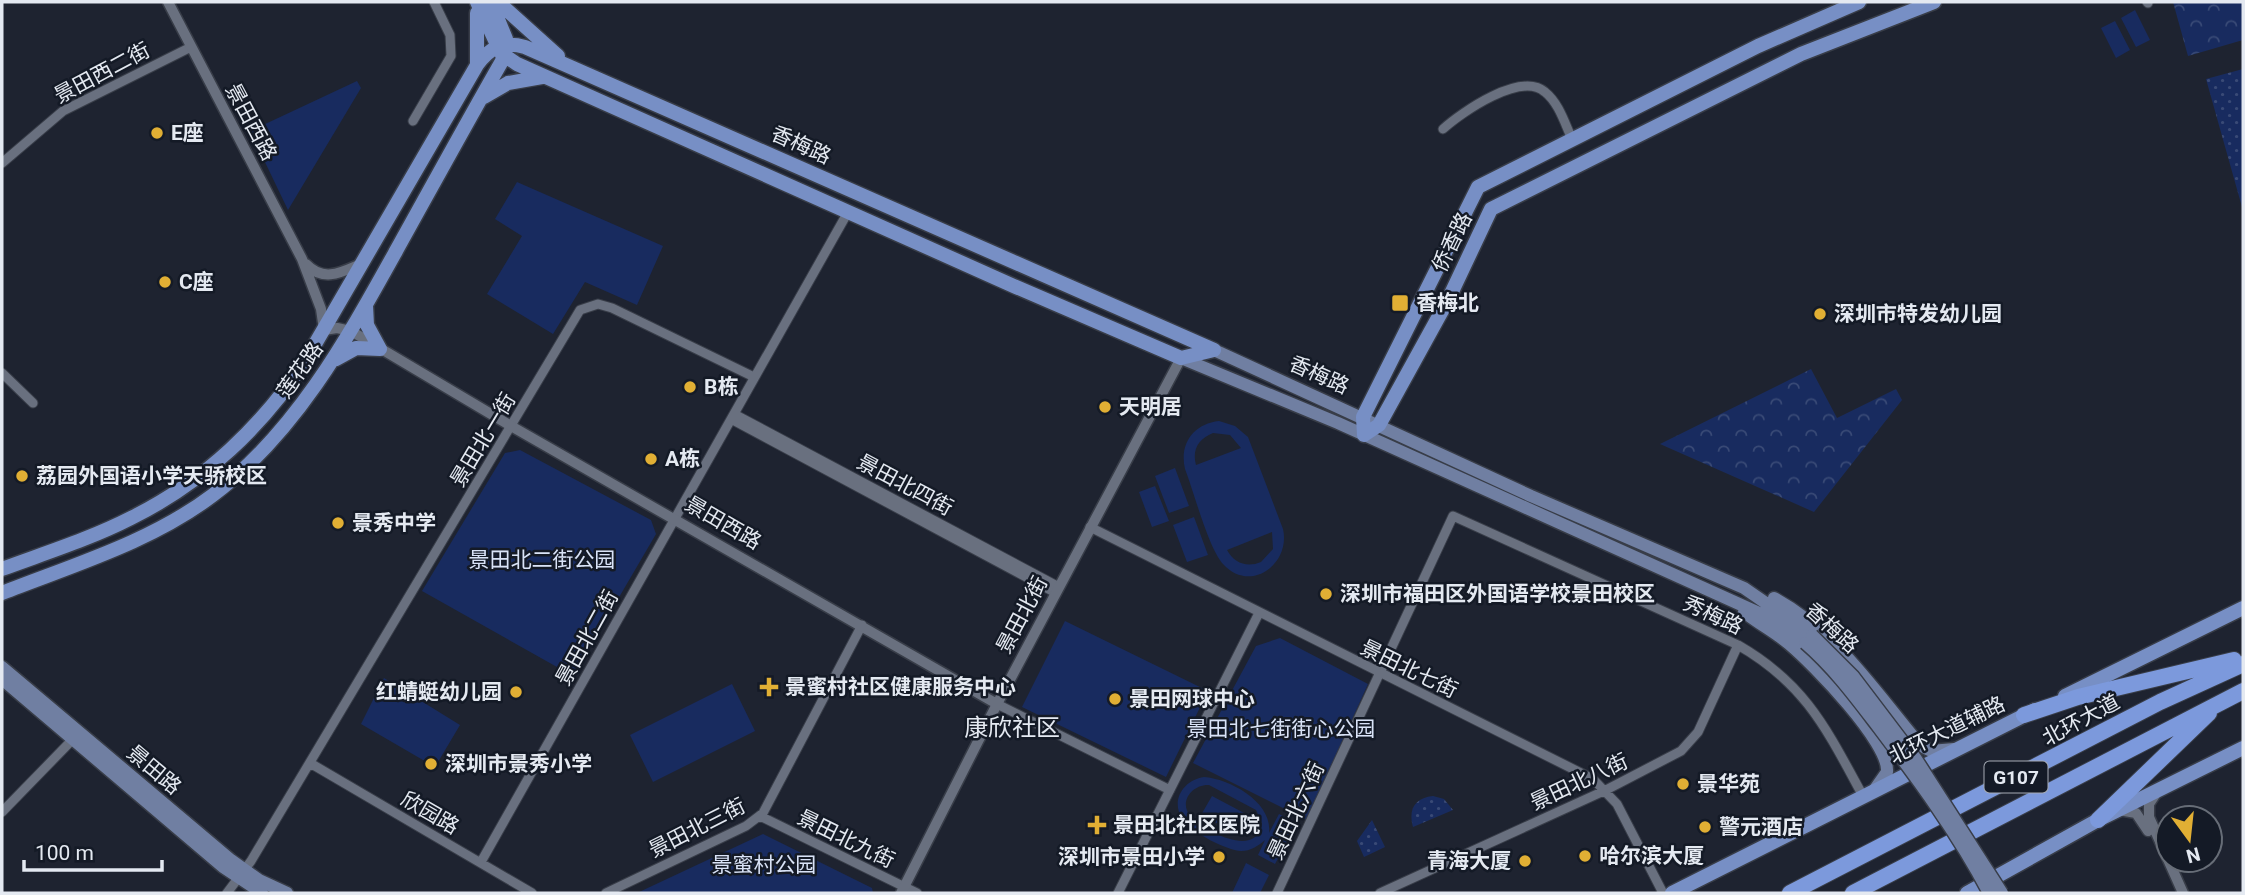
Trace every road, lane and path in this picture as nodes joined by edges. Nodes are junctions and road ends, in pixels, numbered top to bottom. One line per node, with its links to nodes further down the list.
1 (168, 2): 8 (street, 景田西路)
2 (434, 2): 14 (street)
3 (476, 2): 9 (main road); 10 (main road)
4 (491, 2): 9 (main road)
5 (498, 2): 11 (main road)
6 (1859, 2): 16 (main road, 侨香路)
7 (1934, 2): 38 (main road, 侨香路)
8 (191, 47): 18 (street, 景田西二街); 21 (street, 景田西路)
9 (502, 48): 10 (main road, 莲花路); 11 (main road, 香梅路); 12 (main road, 香梅路); 13 (main road, 莲花路)
10 (477, 65): 17 (main road, 莲花路)
11 (579, 70): 23 (main road, 香梅路)
12 (548, 78): 13 (main road); 20 (main road, 香梅路)
13 (476, 106): 19 (main road, 莲花路)
14 (413, 121)
15 (1443, 129): 16 (street)
16 (1572, 139): 37 (main road, 侨香路)
17 (424, 156): 19 (main road); 22 (main road, 莲花路)
18 (2, 163)
19 (442, 168): 25 (main road, 莲花路)
20 (848, 212): 24 (main road, 香梅路); 34 (street, 景田北二街)
21 (302, 259): 22 (street); 26 (street, 景田西路)
22 (363, 263): 26 (main road, 莲花路)
23 (1021, 264): 24 (main road); 28 (main road, 香梅路)
24 (1016, 288): 31 (main road, 香梅路)
25 (366, 305): 27 (main road, 莲花路); 29 (main road)
26 (324, 330): 27 (street, 景田西路); 44 (main road, 莲花路)
27 (351, 331): 29 (street, 景田西路); 32 (main road, 莲花路)
28 (1192, 340): 30 (main road, 香梅路); 31 (main road)
29 (380, 349): 32 (main road); 39 (street, 景田西路)
30 (1214, 350): 31 (main road); 37 (main road, 香梅路)
31 (1181, 358): 40 (main road, 香梅路); 43 (street, 景田北街)
32 (330, 364): 47 (main road, 莲花路)
33 (2, 373): 35 (street)
34 (754, 377): 36 (street, 景田北二街); 39 (street, 景田北一街)
35 (33, 403)
36 (732, 416): 42 (street, 景田北二街); 46 (street, 景田北四街)
37 (1363, 417): 38 (main road, 香梅路); 40 (main road, 侨香路)
38 (1379, 425): 40 (main road, 侨香路); 45 (main road, 香梅路)
39 (511, 426): 42 (street, 景田西路); 68 (street, 景田北一街)
40 (1364, 435): 48 (main road, 香梅路)
41 (1452, 516): 53 (street, 秀梅路); 57 (street, 景田北六街)
42 (675, 518): 51 (street, 景田西路); 78 (street, 景田北二街)
43 (1090, 527): 46 (street, 景田北街); 50 (street, 景田北七街)
44 (2, 569)
45 (1744, 588): 52 (main road, 香梅路); 63 (main road)
46 (1057, 590): 61 (street, 景田北街)
47 (2, 593)
48 (1734, 602): 52 (main road, 香梅路); 67 (main road)
49 (2243, 608): 62 (main road, 北环大道辅路)
50 (1259, 613): 57 (street, 景田北七街); 69 (street)
51 (862, 625): 61 (street, 景田西路); 75 (street, 景田北三街)
52 (1809, 639): 95 (main road, 香梅路, bridge); 96 (main road, 香梅路, bridge)
53 (1738, 645): 70 (street, 景田北八街); 72 (street, 秀梅路)
54 (2243, 658): 62 (highway)
55 (2243, 664): 92 (highway, 北环大道 / G107)
56 (2, 667): 64 (main road, 景田路)
57 (1379, 674): 70 (street, 景田北七街); 88 (street, 景田北六街)
58 (2, 679): 64 (main road, 景田路)
59 (2243, 691): 60 (highway, G107)
60 (2218, 703): 77 (highway); 93 (highway, G107)
61 (997, 704): 69 (street, 景田西路); 80 (street, 景田北街)
62 (2024, 715): 66 (main road, 北环大道辅路)
63 (1908, 729): 66 (main road); 67 (main road)
64 (76, 736): 74 (street); 79 (main road, 景田路)
65 (2243, 748): 71 (main road)
66 (1958, 749): 72 (main road, 北环大道辅路)
67 (1883, 751): 72 (main road)
68 (310, 764): 78 (street, 欣园路); 79 (street, 景田北一街)
69 (1170, 790): 87 (street)
70 (1606, 790): 89 (street, 景田北八街); 90 (street, 景田北七街)
71 (2157, 792): 73 (main road); 76 (street)
72 (1867, 794): 91 (main road, 北环大道辅路)
73 (2119, 810): 76 (street); 77 (main road)
74 (2, 812)
75 (760, 816): 80 (street, 景田北九街); 85 (street, 景田北三街)
76 (2146, 818): 97 (street); 98 (street)
77 (2098, 820): 94 (main road)
78 (481, 862): 84 (street, 欣园路)
79 (242, 875): 81 (street, 景田北一街); 82 (main road, 景田路); 83 (main road, 景田路)
80 (902, 890): 86 (street, 景田北九街)
81 (228, 893)
82 (262, 893)
83 (287, 893)
84 (532, 893)
85 (606, 893)
86 (917, 893)
87 (1118, 893)
88 (1278, 893)
89 (1380, 893)
90 (1663, 893)
91 (1672, 893)
92 (1790, 893)
93 (1853, 893)
94 (1967, 893)
95 (1989, 893)
96 (2001, 893)
97 (2176, 893)
98 (2183, 893)

